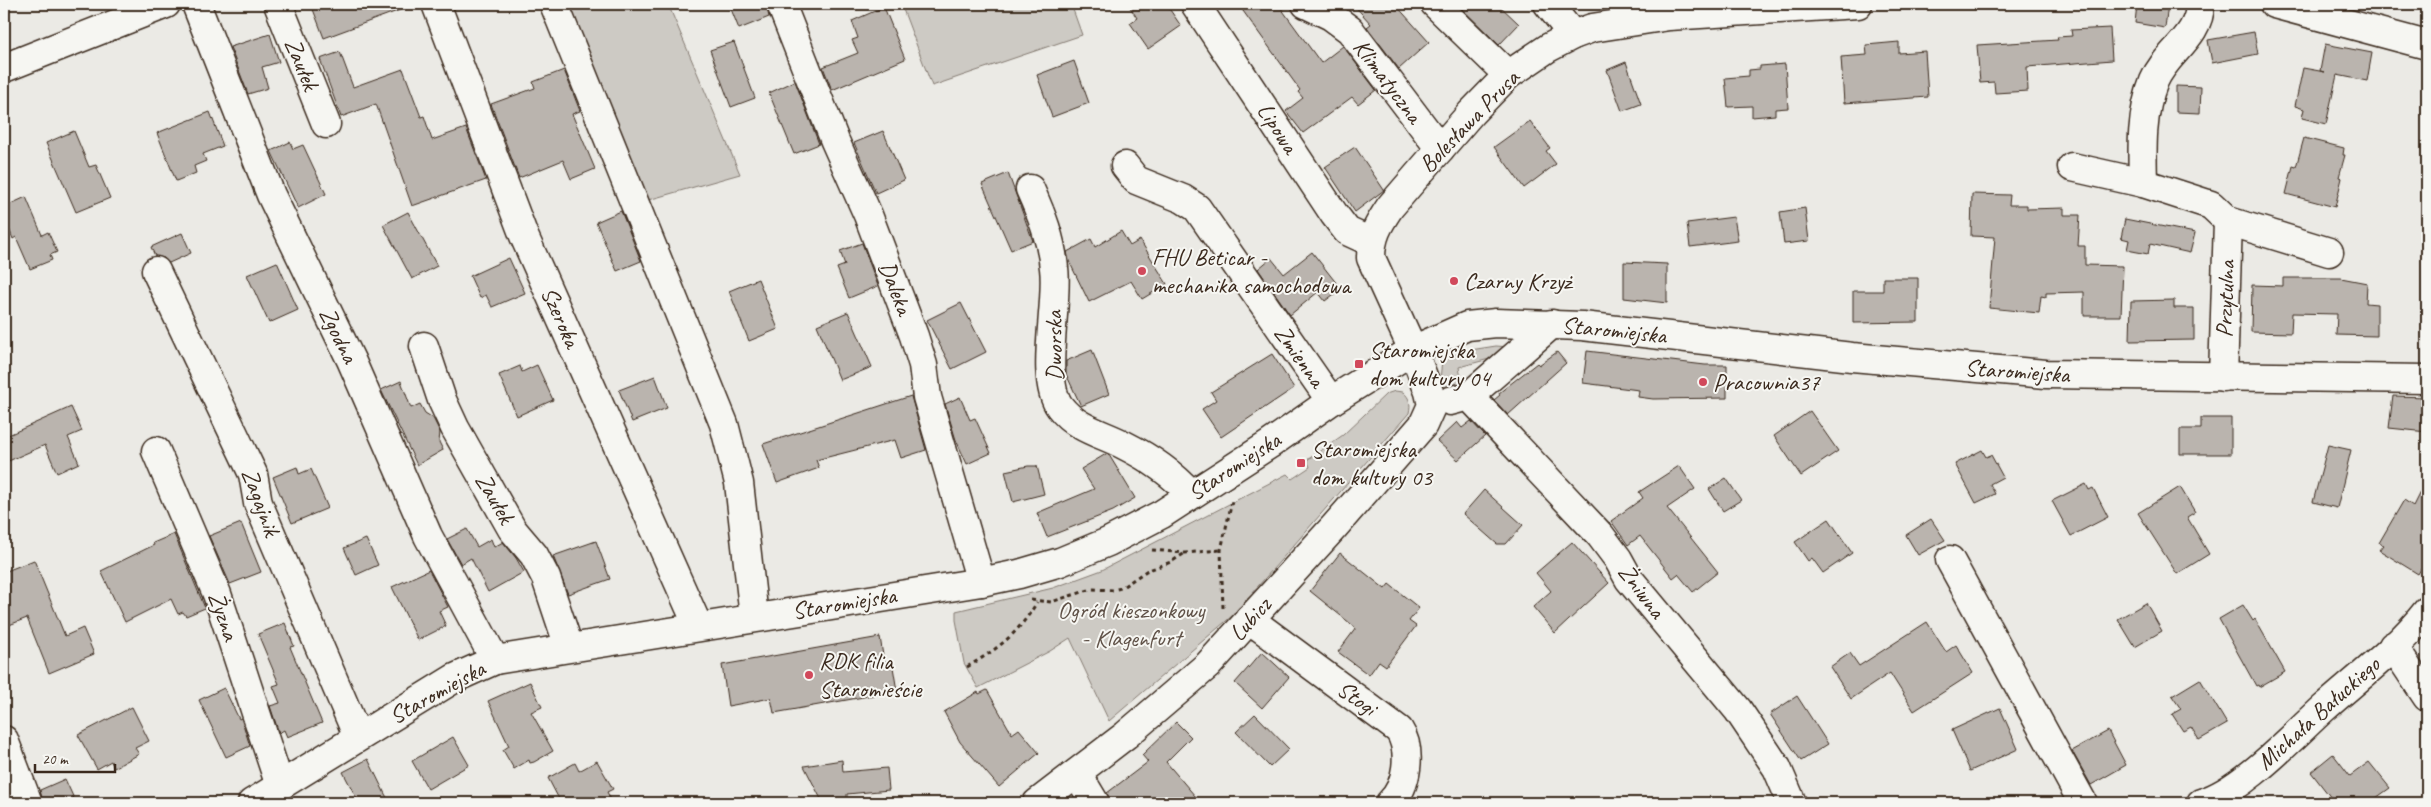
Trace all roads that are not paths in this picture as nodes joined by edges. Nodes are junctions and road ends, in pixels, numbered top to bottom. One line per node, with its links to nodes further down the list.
1 (166, 4): 17 (street)
2 (196, 4): 47 (street, Zgodna)
3 (278, 4): 19 (street, Zaułek)
4 (436, 4): 44 (street, Szeroka)
5 (554, 4): 43 (street)
6 (781, 4): 40 (street, Daleka)
7 (1195, 4): 26 (street, Lipowa)
8 (1306, 4): 20 (street, Klimatyczna)
9 (1435, 4): 18 (street)
10 (1548, 4): 15 (street)
11 (1858, 4): 14 (street, Bolesława Prusa)
12 (2200, 4): 23 (street)
13 (2274, 4): 16 (street)
14 (1727, 9): 15 (street, Bolesława Prusa)
15 (1573, 34): 18 (street, Bolesława Prusa)
16 (2427, 45)
17 (4, 68)
18 (1508, 75): 20 (street, Bolesława Prusa)
19 (326, 124)
20 (1440, 149): 26 (street, Bolesława Prusa)
21 (1125, 166): 35 (street, Zmienna)
22 (2072, 167): 23 (street, Przytulna)
23 (2143, 183): 25 (street, Przytulna)
24 (1030, 189): 38 (street, Dworska)
25 (2228, 221): 27 (street, Przytulna); 32 (street, Przytulna)
26 (1371, 242): 31 (street)
27 (2329, 252)
28 (156, 271): 49 (street, Zagajnik)
29 (1552, 324): 31 (street, Staromiejska); 32 (street, Staromiejska); 34 (street)
30 (424, 346): 46 (street, Zaułek)
31 (1413, 350): 35 (street, Staromiejska); 36 (street)
32 (2223, 377): 33 (street, Staromiejska)
33 (2427, 378)
34 (1469, 396): 36 (street); 59 (street, Żniwna)
35 (1331, 401): 38 (street, Staromiejska)
36 (1432, 405): 42 (street, Lubicz)
37 (156, 450): 52 (street, Żyzna)
38 (1191, 494): 40 (street, Staromiejska)
39 (1950, 560): 60 (street)
40 (981, 582): 43 (street, Staromiejska)
41 (2427, 611): 45 (street, Michała Bałuckiego)
42 (1237, 616): 51 (street, Lubicz); 58 (street, Stogi)
43 (754, 617): 44 (street, Staromiejska)
44 (698, 626): 46 (street, Staromiejska)
45 (2393, 646): 48 (street); 53 (street, Michała Bałuckiego)
46 (569, 647): 47 (street, Staromiejska)
47 (495, 660): 49 (street, Staromiejska)
48 (2427, 697)
49 (358, 737): 52 (street, Staromiejska)
50 (4, 740): 54 (street)
51 (1077, 774): 56 (street, Lubicz); 57 (street)
52 (280, 786): 55 (street, Staromiejska)
53 (2207, 802)
54 (28, 803)
55 (252, 803)
56 (1037, 803)
57 (1095, 803)
58 (1390, 803)
59 (1792, 803)
60 (2083, 803)

